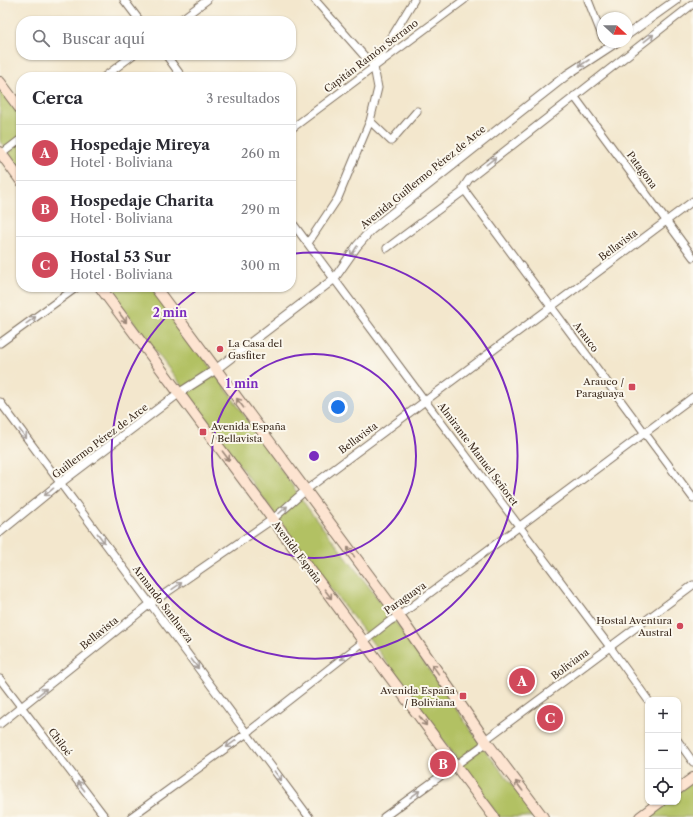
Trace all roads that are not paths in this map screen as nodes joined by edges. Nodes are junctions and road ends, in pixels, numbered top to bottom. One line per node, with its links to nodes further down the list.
1 (124, 0): 9 (street)
2 (207, 0): 10 (street)
3 (315, 0): 16 (street)
4 (414, 0): 16 (street)
5 (464, 0): 16 (street, Capitán Ramón Serrano)
6 (588, 0): 11 (street)
7 (676, 0): 12 (street)
8 (693, 4): 20 (street, one-way to 8)
9 (136, 16)
10 (186, 16)
11 (597, 23)
12 (633, 31)
13 (602, 48): 35 (street, Avenida Guillermo Pérez de Arce, one-way to 35)
14 (126, 60): 17 (street)
15 (170, 60): 18 (street)
16 (374, 67): 23 (street); 24 (street, Capitán Ramón Serrano)
17 (111, 72)
18 (178, 72)
19 (0, 82): 21 (main road)
20 (574, 96): 28 (street, one-way to 20); 30 (street, Patagona)
21 (16, 103)
22 (417, 111): 23 (street)
23 (370, 121): 32 (street)
24 (296, 125)
25 (16, 143): 26 (street)
26 (0, 154): 27 (main road)
27 (16, 175)
28 (464, 189): 33 (street); 39 (street, Arauco)
29 (693, 201): 30 (street, Bellavista)
30 (666, 221): 34 (street, Patagona); 39 (street, Bellavista)
31 (296, 227): 32 (street, Almirante Manuel Señoret)
32 (308, 243): 35 (street, Almirante Manuel Señoret)
33 (387, 248)
34 (693, 256)
35 (334, 279): 41 (street, Avenida Guillermo Pérez de Arce); 44 (street, Almirante Manuel Señoret)
36 (70, 292): 40 (street, one-way to 36)
37 (104, 292): 42 (main road, Avenida España, one-way to 42)
38 (159, 292): 41 (main road)
39 (551, 307): 44 (street, Bellavista); 46 (street, Arauco)
40 (0, 344)
41 (215, 370): 42 (street, Guillermo Pérez de Arce); 48 (main road, one-way to 41)
42 (179, 393): 47 (street, Guillermo Pérez de Arce); 50 (main road, Avenida España, one-way to 50)
43 (693, 396): 46 (street, Paraguaya)
44 (424, 401): 48 (street, Bellavista); 51 (street, Almirante Manuel Señoret)
45 (0, 402): 47 (street, Armando Sanhueza, one-way to 47)
46 (645, 433): 49 (street, Arauco); 51 (street, Paraguaya)
47 (60, 483): 52 (street, Guillermo Pérez de Arce, one-way to 52); 54 (street, Armando Sanhueza, one-way to 54)
48 (306, 490): 50 (street, Bellavista, one-way to 48); 55 (main road, one-way to 48)
49 (693, 498)
50 (272, 519): 54 (street, Bellavista, one-way to 50); 56 (main road, Avenida España, one-way to 56)
51 (520, 526): 55 (street, Paraguaya); 57 (street, Almirante Manuel Señoret)
52 (0, 532)
53 (693, 585): 57 (street, Boliviana)
54 (150, 604): 60 (street, Bellavista, one-way to 54); 62 (street, Armando Sanhueza, one-way to 62)
55 (399, 616): 56 (street, Paraguaya); 63 (main road, one-way to 55)
56 (364, 642): 62 (street, Paraguaya, one-way to 62); 66 (main road, Avenida España, one-way to 66)
57 (610, 647): 59 (street, Almirante Manuel Señoret); 63 (street, Boliviana)
58 (0, 679): 60 (street, Chiloé)
59 (646, 697)
60 (22, 708): 61 (street, Bellavista); 70 (street, Chiloé, one-way to 60)
61 (0, 724)
62 (247, 733): 71 (street, Paraguaya, one-way to 71); 72 (street, Armando Sanhueza, one-way to 72)
63 (485, 740): 66 (street, Boliviana); 75 (main road, one-way to 63)
64 (681, 745): 65 (street)
65 (693, 762)
66 (455, 765): 73 (street, Boliviana, one-way to 66); 74 (main road, Avenida España)
67 (693, 778): 68 (main road)
68 (681, 787)
69 (656, 805): 76 (main road)
70 (105, 817)
71 (131, 817)
72 (309, 817)
73 (384, 817)
74 (494, 817)
75 (543, 817)
76 (640, 817)

